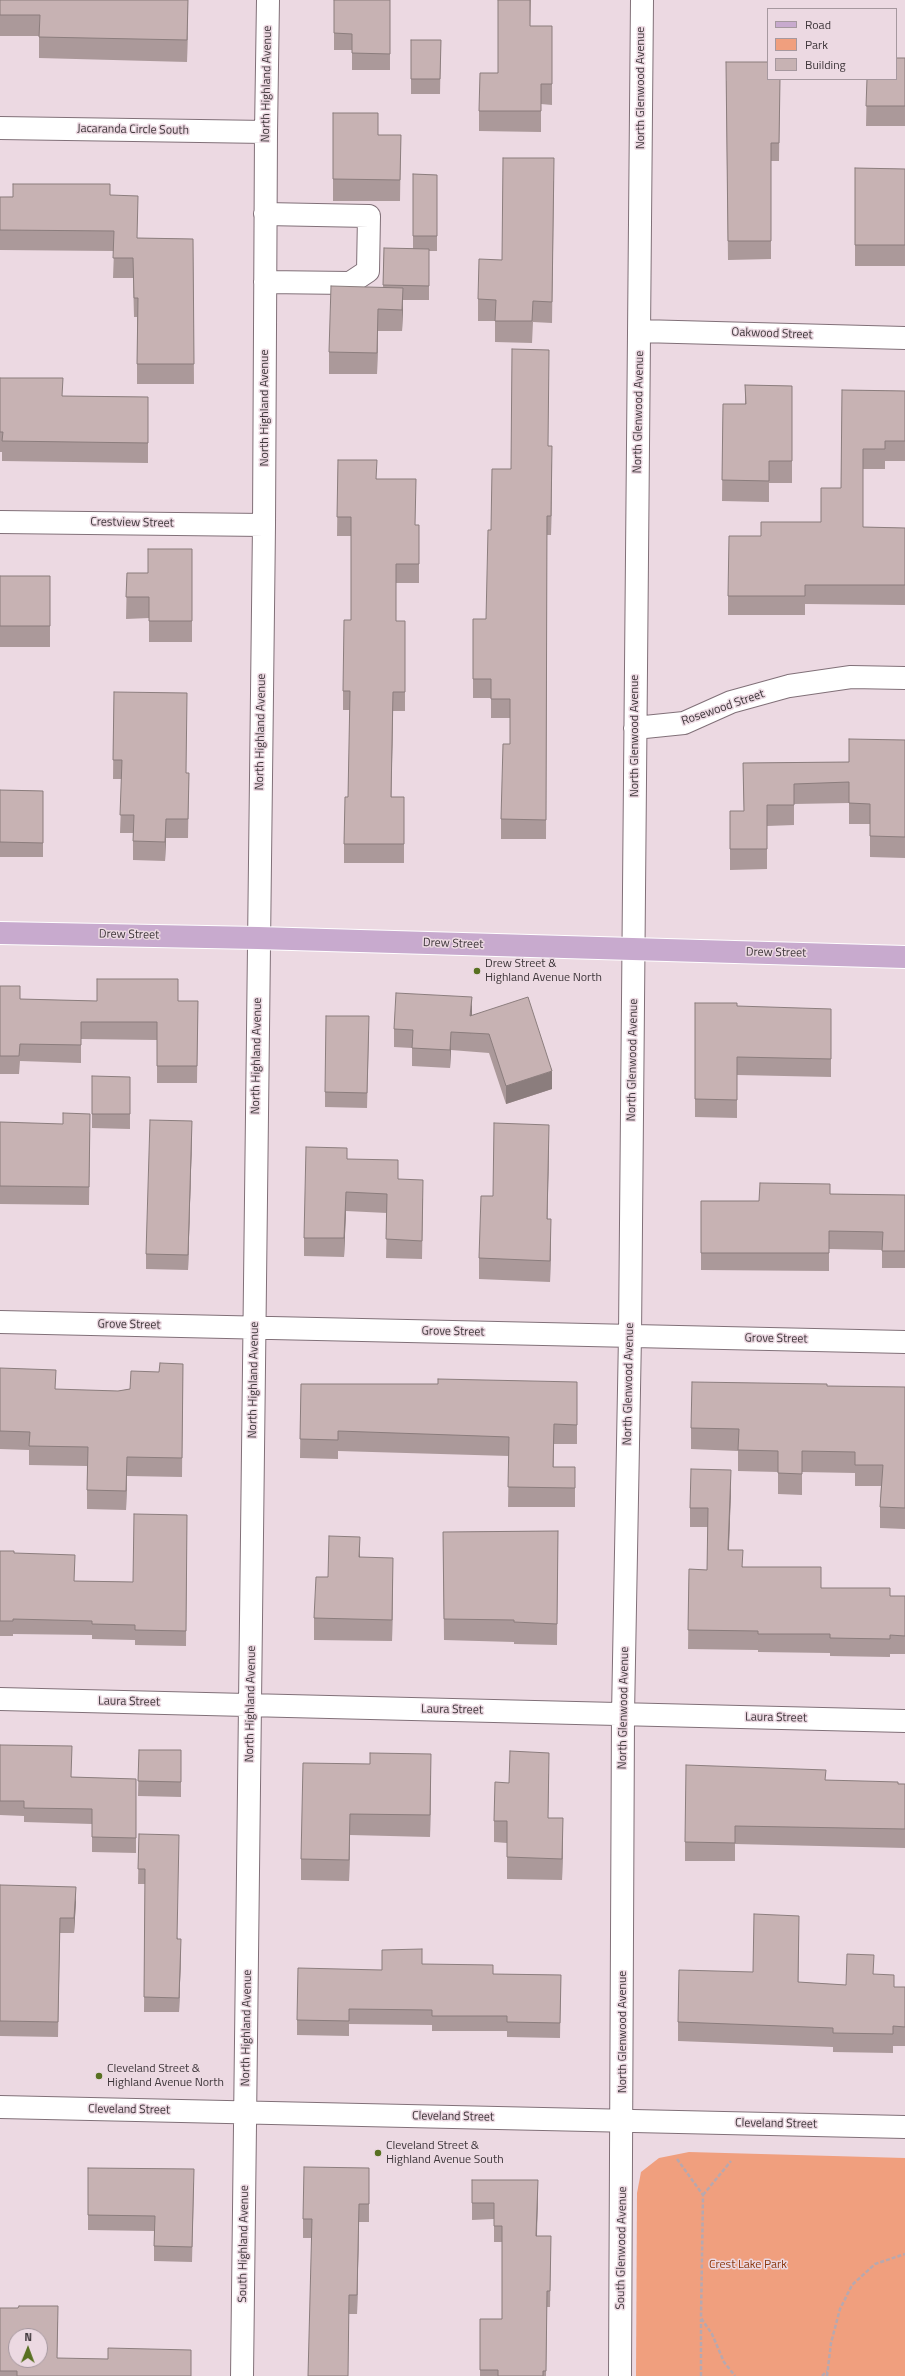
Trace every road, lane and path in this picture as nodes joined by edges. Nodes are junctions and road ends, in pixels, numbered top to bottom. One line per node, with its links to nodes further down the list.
1 (268, 0): 4 (street, North Highland Avenue)
2 (642, 0): 7 (street, North Glenwood Avenue)
3 (0, 128): 4 (street, Jacaranda Circle South)
4 (266, 132): 5 (street, North Highland Avenue)
5 (265, 214): 6 (street, North Highland Avenue); 6 (street)
6 (265, 282): 10 (street, North Highland Avenue)
7 (640, 331): 8 (street, Oakwood Street); 12 (street, North Glenwood Avenue)
8 (905, 338)
9 (0, 522): 10 (street, Crestview Street)
10 (264, 525): 14 (street, North Highland Avenue)
11 (905, 678): 12 (street, Rosewood Street)
12 (635, 728): 15 (street, North Glenwood Avenue)
13 (0, 933): 14 (main road, Drew Street)
14 (258, 938): 15 (main road, Drew Street); 18 (street, North Highland Avenue)
15 (634, 950): 16 (main road, Drew Street); 19 (street, North Glenwood Avenue)
16 (905, 957)
17 (0, 1322): 18 (street, Grove Street)
18 (254, 1328): 19 (street, Grove Street); 22 (street, North Highland Avenue)
19 (630, 1335): 20 (street, Grove Street); 23 (street, North Glenwood Avenue)
20 (905, 1342)
21 (0, 1699): 22 (street, Laura Street)
22 (251, 1705): 23 (street, Laura Street); 26 (street, North Highland Avenue)
23 (623, 1714): 24 (street, Laura Street); 27 (street, North Glenwood Avenue)
24 (905, 1721)
25 (0, 2107): 26 (street, Cleveland Street)
26 (246, 2112): 27 (street, Cleveland Street); 35 (street, South Highland Avenue)
27 (623, 2120): 28 (street, Cleveland Street); 36 (street, South Glenwood Avenue)
28 (905, 2127)
29 (677, 2159): 31 (path)
30 (731, 2161): 31 (path)
31 (703, 2195): 33 (path)
32 (905, 2254): 34 (path)
33 (701, 2318): 37 (path); 38 (path)
34 (827, 2371): 39 (path); 40 (path)
35 (242, 2376)
36 (620, 2376)
37 (701, 2376)
38 (735, 2376)
39 (822, 2376)
40 (827, 2376)

